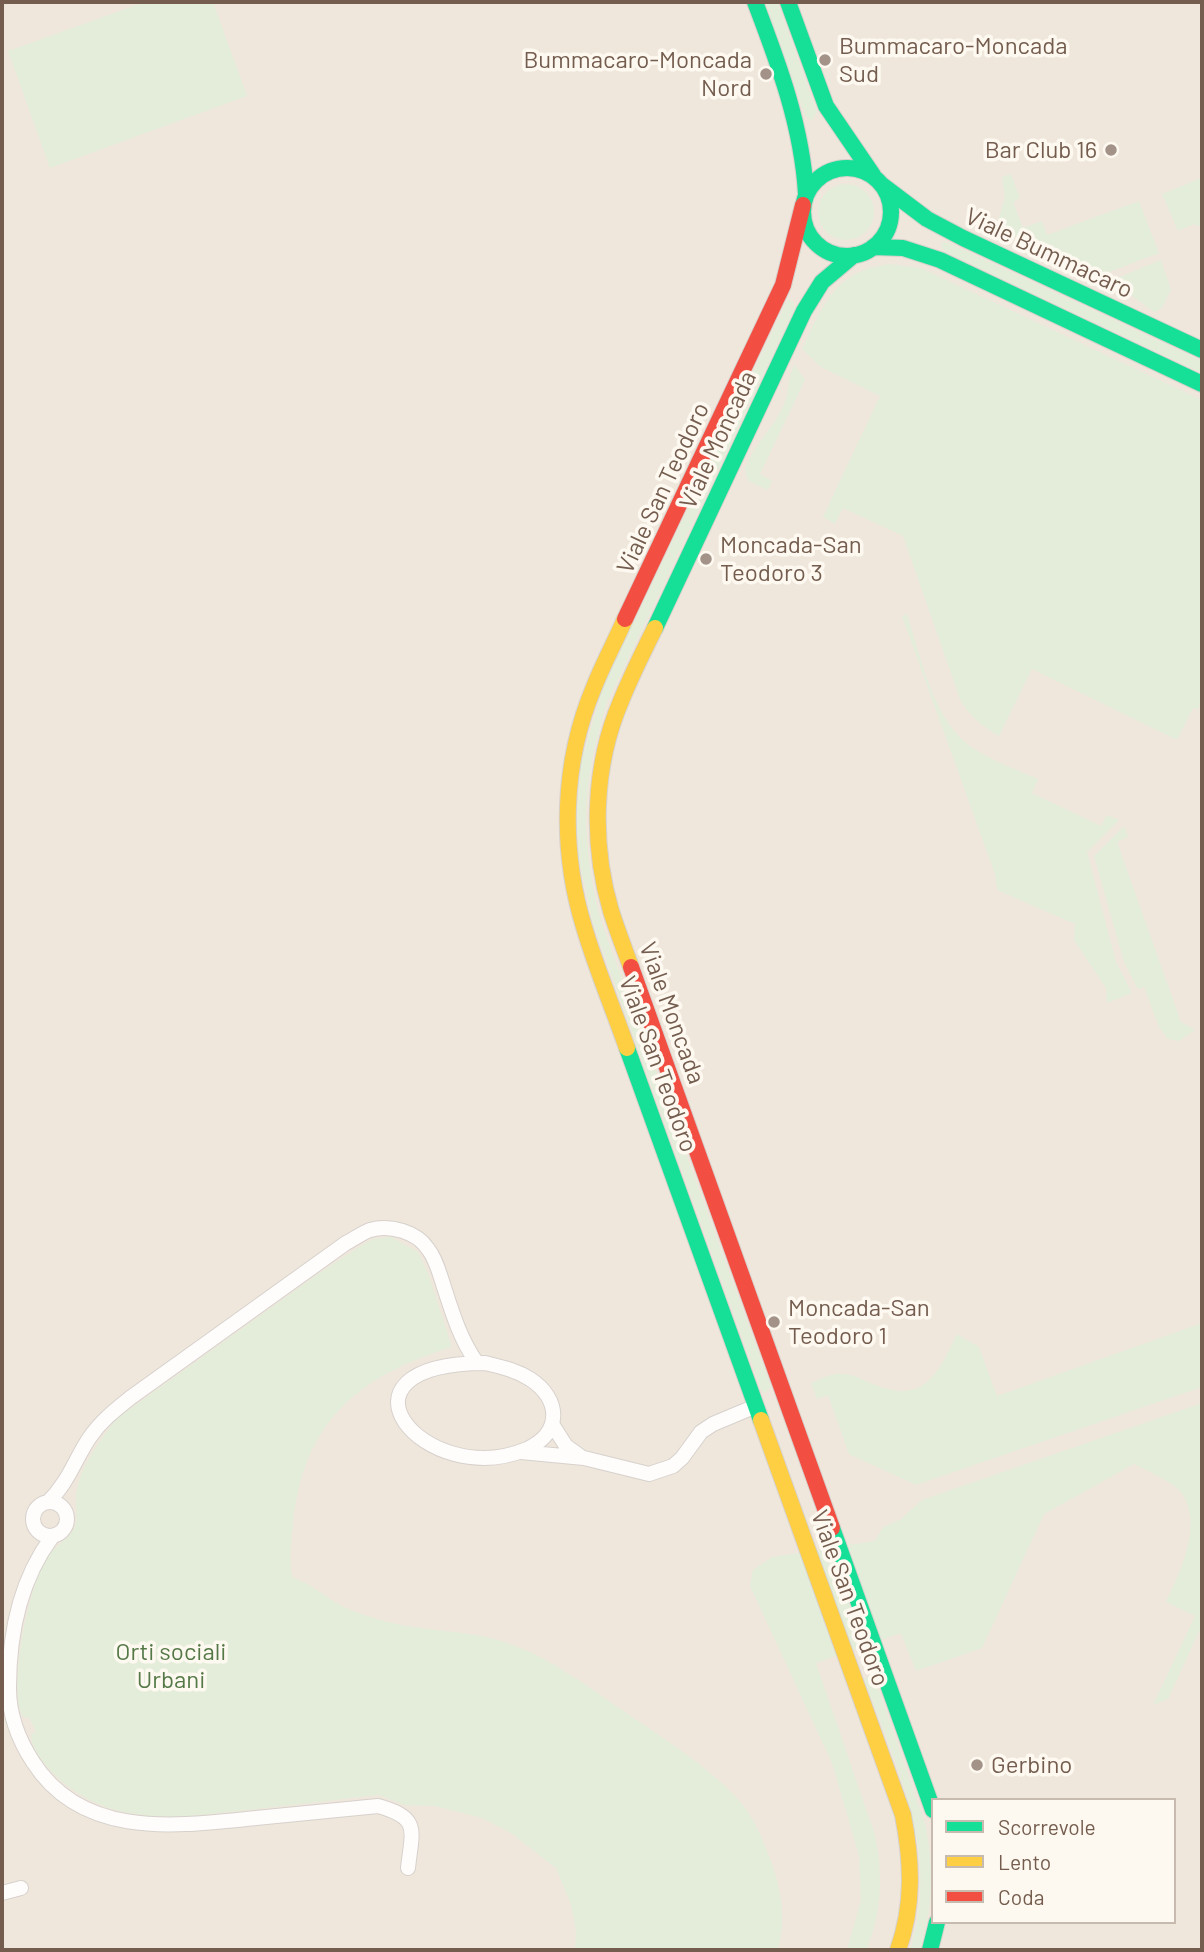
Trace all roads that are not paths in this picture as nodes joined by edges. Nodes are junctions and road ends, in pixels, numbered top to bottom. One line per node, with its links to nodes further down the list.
1 (755, 2): 4 (main road, Viale San Teodoro)
2 (788, 2): 3 (main road, Viale Bummacaro)
3 (826, 106): 4 (main road); 5 (main road, Viale Bummacaro)
4 (810, 127): 6 (main road, Viale San Teodoro)
5 (878, 181): 6 (main road); 7 (main road, Viale Bummacaro); 8 (main road)
6 (804, 200): 9 (main road); 11 (main road, Viale San Teodoro)
7 (948, 230): 10 (main road); 13 (main road, Viale Bummacaro)
8 (873, 247): 9 (main road); 10 (main road)
9 (854, 255): 12 (main road, Viale Moncada)
10 (940, 260): 14 (main road)
11 (779, 295): 12 (main road); 19 (main road, Viale San Teodoro)
12 (804, 311): 18 (main road, Viale Moncada)
13 (1202, 351)
14 (1202, 384)
15 (456, 1325): 16 (street); 17 (street); 24 (street)
16 (477, 1363): 17 (street); 20 (street)
17 (450, 1366): 21 (street)
18 (784, 1396): 19 (main road); 23 (main road, Viale Moncada)
19 (756, 1406): 22 (street); 25 (main road, Viale San Teodoro)
20 (552, 1424): 21 (street); 22 (street)
21 (519, 1452): 22 (street)
22 (584, 1458)
23 (808, 1462): 25 (main road); 31 (main road, Viale Moncada)
24 (72, 1471): 26 (street); 27 (street)
25 (780, 1472): 36 (main road, Viale San Teodoro)
26 (48, 1502): 27 (street); 28 (street)
27 (68, 1517): 29 (street)
28 (36, 1530): 29 (street); 30 (street)
29 (52, 1537): 30 (street)
30 (29, 1578): 32 (street)
31 (931, 1804)
32 (408, 1868)
33 (21, 1888): 34 (street)
34 (2, 1893)
35 (936, 1924): 37 (main road)
36 (898, 1950)
37 (930, 1950)

